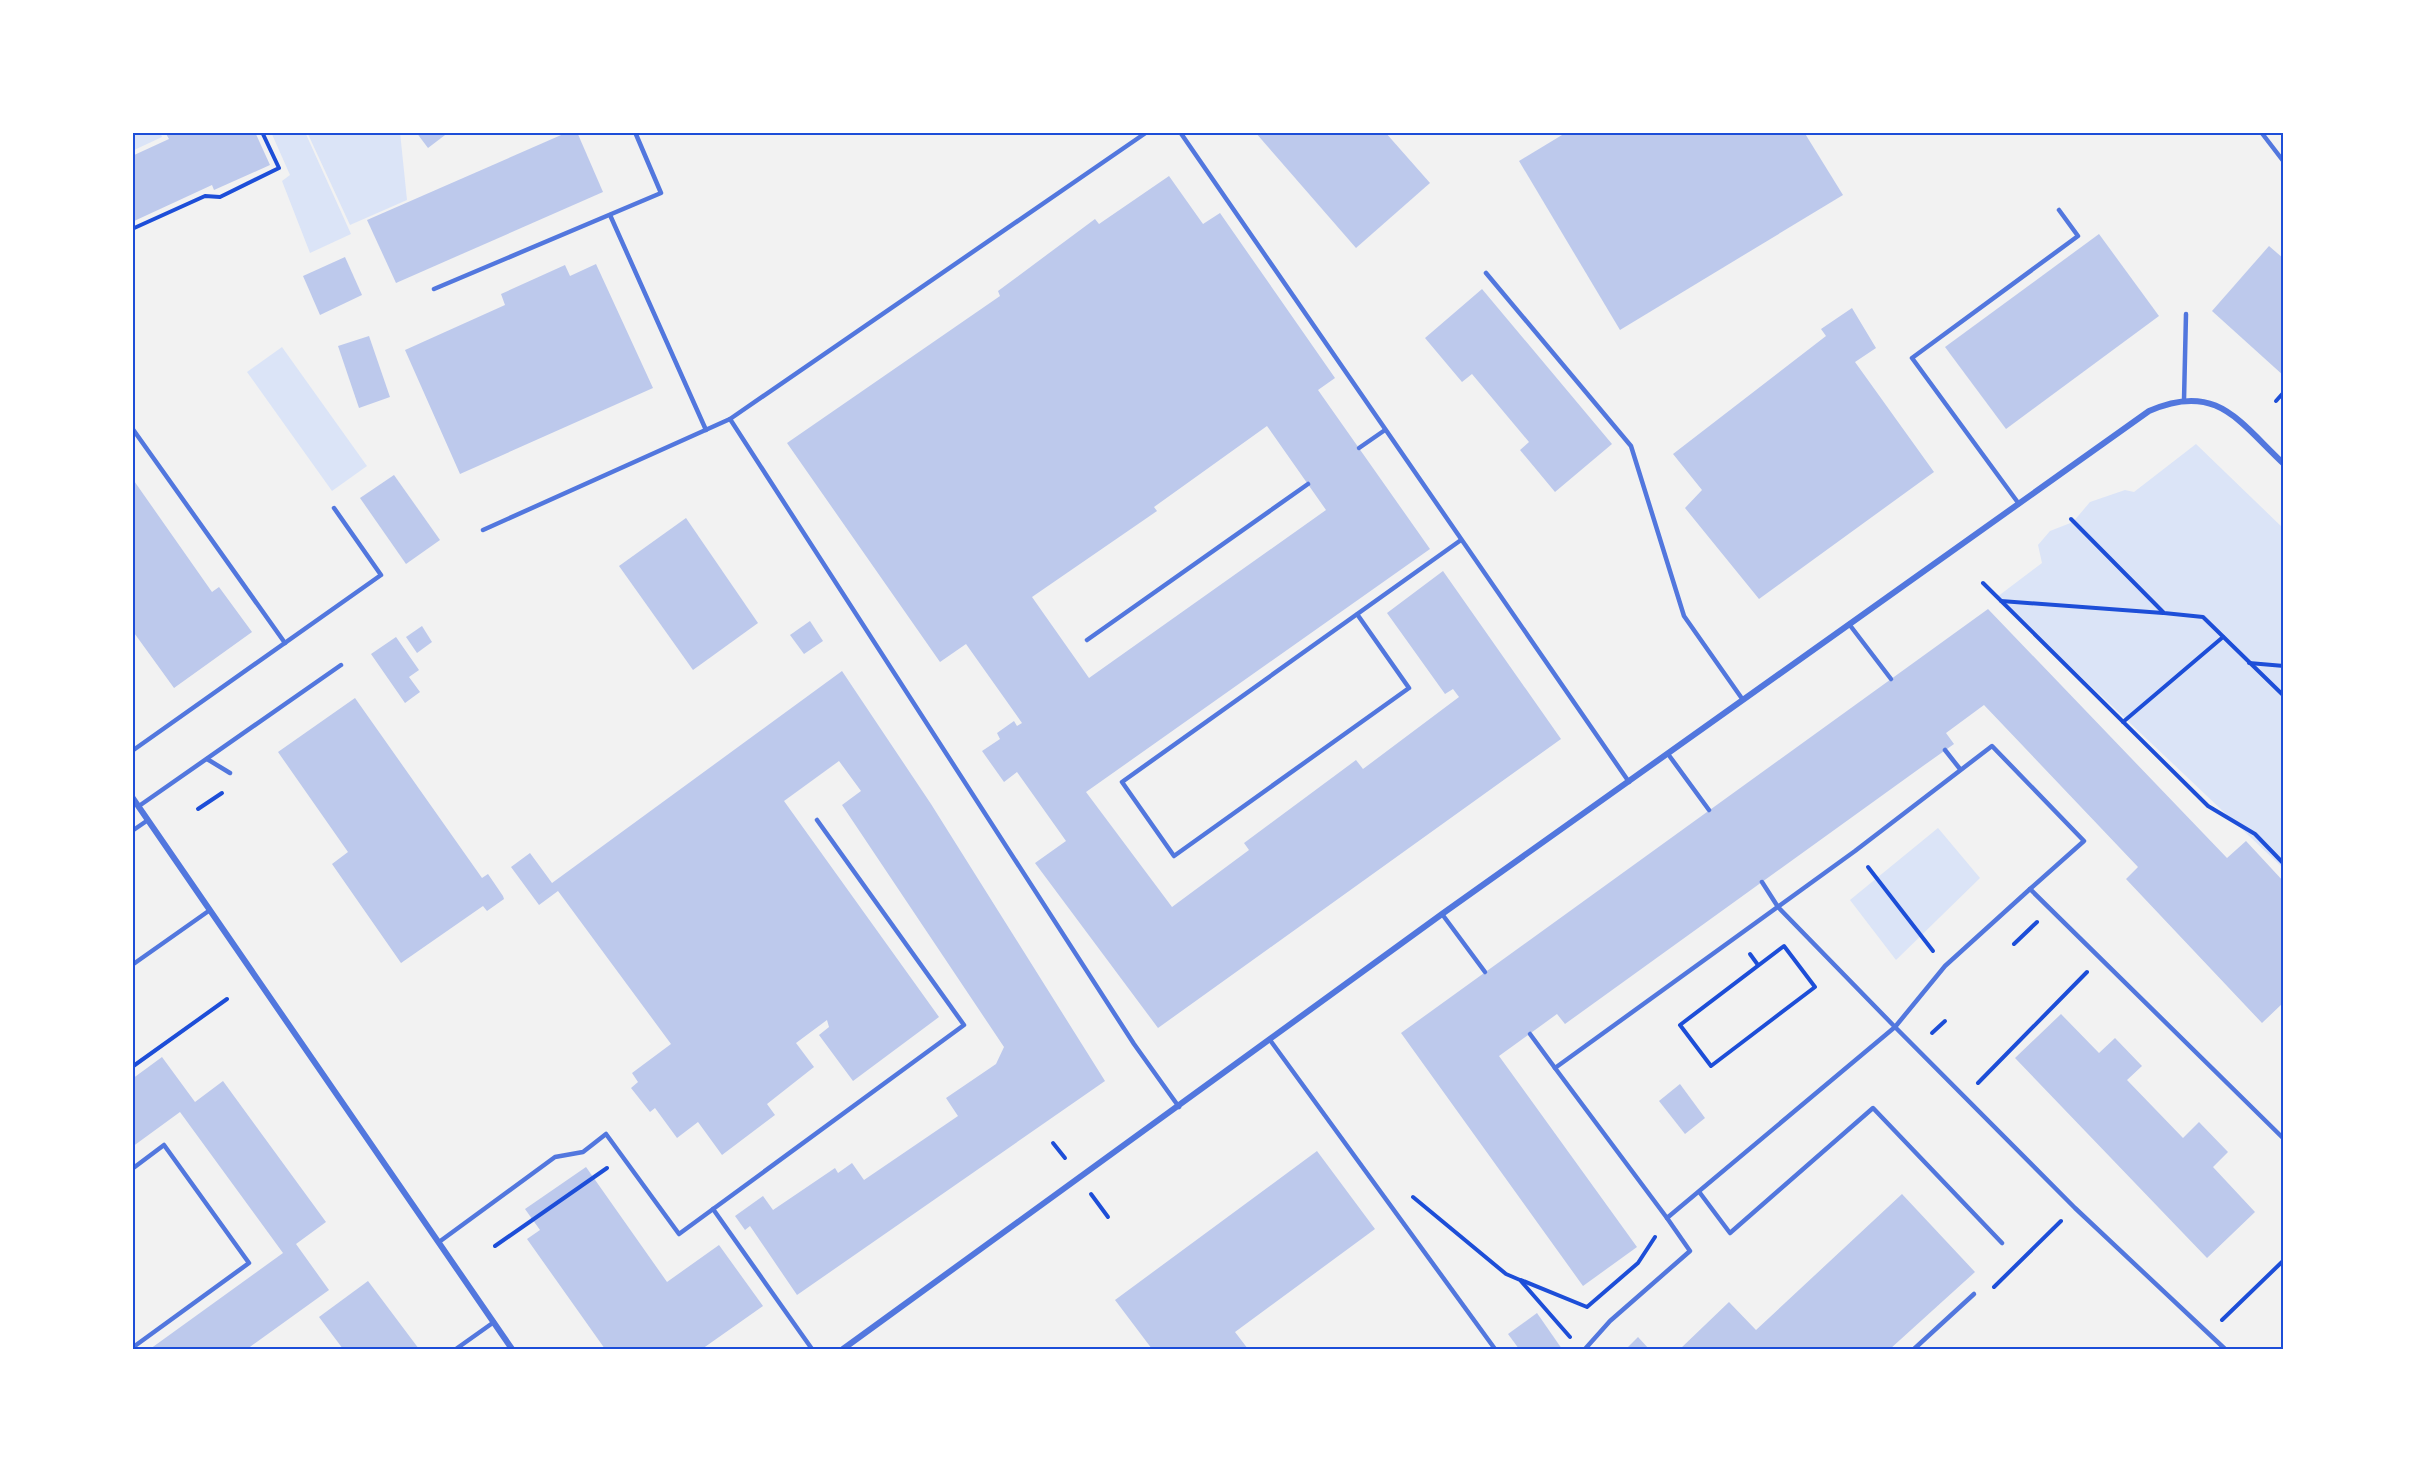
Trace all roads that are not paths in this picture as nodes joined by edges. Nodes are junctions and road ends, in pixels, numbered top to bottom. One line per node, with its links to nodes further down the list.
1 (635, 132): 7 (lane)
2 (1147, 132): 12 (lane)
3 (1180, 132): 15 (lane)
4 (2261, 132): 5 (lane)
5 (2284, 162)
6 (2059, 210): 19 (lane)
7 (610, 215): 9 (lane); 14 (lane)
8 (1486, 273): 29 (lane)
9 (434, 289)
10 (2186, 314): 11 (lane)
11 (2184, 400): 17 (street); 19 (street)
12 (730, 419): 14 (lane); 54 (lane)
13 (132, 428): 26 (lane)
14 (706, 430): 21 (lane)
15 (1385, 430): 16 (lane); 22 (lane)
16 (1359, 448)
17 (2284, 464)
18 (1308, 484): 25 (lane)
19 (2019, 504): 24 (street)
20 (334, 508): 26 (lane)
21 (483, 530)
22 (1461, 540): 23 (lane); 36 (lane)
23 (1357, 614): 23 (lane)
24 (1849, 624): 28 (lane); 29 (street)
25 (1087, 640)
26 (285, 643): 31 (lane)
27 (341, 665): 33 (lane)
28 (1891, 679)
29 (1743, 700): 32 (street)
30 (1946, 750): 34 (lane)
31 (132, 751)
32 (1668, 754): 36 (street); 39 (lane)
33 (207, 759): 35 (lane); 38 (lane)
34 (1960, 769): 44 (lane); 45 (lane)
35 (230, 772)
36 (1629, 782): 47 (street)
37 (132, 797): 38 (street)
38 (139, 806): 40 (street)
39 (1709, 810)
40 (148, 820): 42 (lane); 46 (street)
41 (817, 820): 58 (lane)
42 (132, 831)
43 (1762, 882): 45 (lane)
44 (2030, 889): 50 (lane); 55 (lane)
45 (1778, 907): 50 (lane); 53 (lane)
46 (210, 910): 48 (lane); 60 (street)
47 (1442, 914): 49 (lane); 52 (street)
48 (132, 965)
49 (1485, 972)
50 (1895, 1027): 57 (lane); 72 (lane)
51 (1530, 1034): 53 (lane)
52 (1270, 1041): 54 (street); 69 (lane)
53 (1555, 1068): 59 (lane)
54 (1179, 1107): 68 (street)
55 (2284, 1139)
56 (132, 1169): 64 (lane)
57 (1700, 1193): 59 (lane); 61 (lane)
58 (712, 1209): 60 (lane); 67 (lane)
59 (1668, 1218): 70 (lane)
60 (439, 1242): 63 (street)
61 (2002, 1243)
62 (1974, 1294): 71 (lane)
63 (494, 1322): 65 (lane); 66 (street)
64 (132, 1348)
65 (456, 1349)
66 (512, 1349)
67 (812, 1349)
68 (843, 1349)
69 (1495, 1349)
70 (1585, 1349)
71 (1914, 1349)
72 (2225, 1349)

